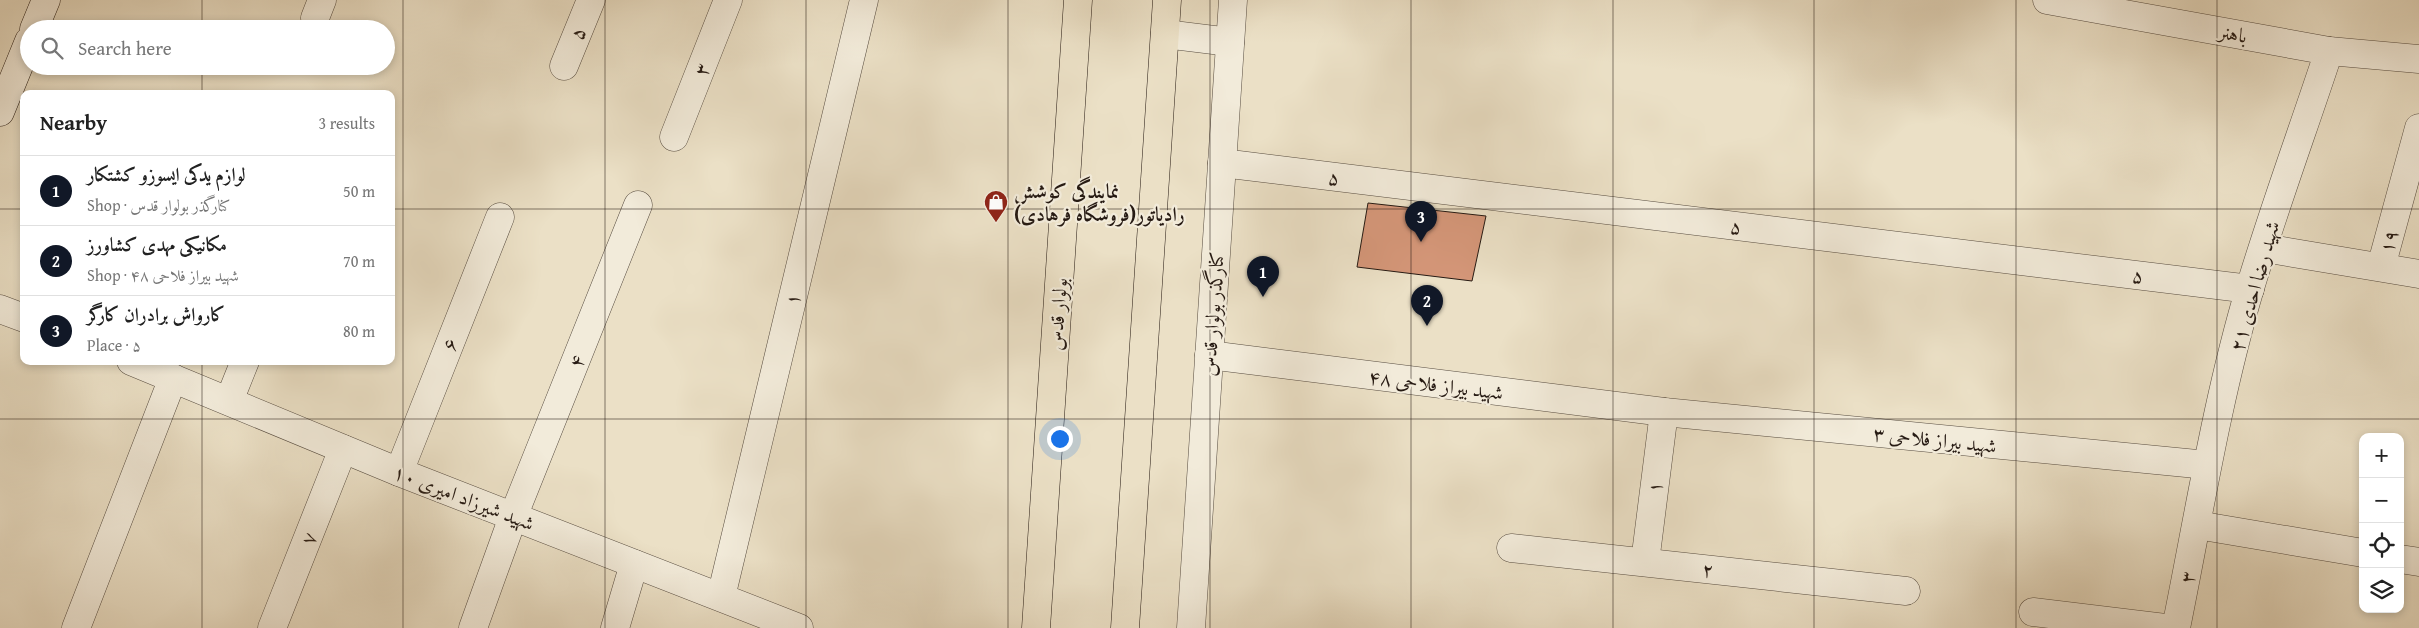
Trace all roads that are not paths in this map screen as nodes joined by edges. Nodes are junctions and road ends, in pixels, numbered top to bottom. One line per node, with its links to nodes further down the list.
1 (46, 0): 9 (street)
2 (591, 0): 15 (street, ۵)
3 (728, 0): 18 (street, ۳)
4 (864, 0): 46 (street, ۱)
5 (1078, 0): 54 (main road, بولوار قدس)
6 (1167, 0): 10 (main road)
7 (1233, 0): 11 (street, کنارگذر بولوار قدس)
8 (2047, 0): 12 (street, باهنر)
9 (38, 20)
10 (1165, 34): 11 (street); 55 (main road)
11 (1230, 42): 19 (street, کنارگذر بولوار قدس)
12 (2329, 50): 13 (street, باهنر); 22 (street, شهید رضا احدی ۲۱)
13 (2419, 59)
14 (20, 63): 16 (street)
15 (564, 66)
16 (0, 112)
17 (2419, 128): 23 (street, ۱۹)
18 (674, 137)
19 (1222, 164): 25 (street, ۵); 28 (street, کنارگذر بولوار قدس)
20 (638, 205): 37 (street, ۴)
21 (500, 217): 36 (street, ۶)
22 (2264, 248): 23 (street); 25 (street, شهید رضا احدی ۲۱)
23 (2381, 267): 24 (street)
24 (2419, 274)
25 (2250, 289): 35 (street, شهید رضا احدی ۲۱)
26 (0, 309): 27 (street)
27 (20, 316)
28 (1209, 355): 33 (street, شهید بیراز فلاحی ۴۸); 56 (street, کنارگذر بولوار قدس)
29 (141, 365): 31 (street, شهید شیرزاد امیری ۱۰)
30 (243, 365): 32 (street)
31 (173, 378): 32 (street, شهید شیرزاد امیری ۱۰); 49 (street)
32 (229, 401): 34 (street, شهید شیرزاد امیری ۱۰)
33 (1664, 412): 35 (street, شهید بیراز فلاحی ۳); 42 (street, ۱)
34 (343, 449): 36 (street, شهید شیرزاد امیری ۱۰); 50 (street, ۷)
35 (2206, 466): 38 (street, شهید رضا احدی ۲۱)
36 (398, 472): 37 (street, شهید شیرزاد امیری ۱۰)
37 (513, 517): 44 (street, شهید شیرزاد امیری ۱۰); 51 (street, ۴)
38 (2197, 525): 40 (street); 58 (street, ۳)
39 (1511, 548): 42 (street, ۲)
40 (2359, 552)
41 (2404, 560): 43 (street)
42 (1645, 562): 45 (street, ۲)
43 (2419, 562)
44 (634, 564): 46 (street, شهید شیرزاد امیری ۱۰); 52 (street)
45 (1906, 591)
46 (720, 597): 48 (street, شهید شیرزاد امیری ۱۰)
47 (2033, 612): 57 (street)
48 (770, 623): 53 (street, شهید شیرزاد امیری ۱۰)
49 (76, 628)
50 (272, 628)
51 (473, 628)
52 (615, 628)
53 (799, 628)
54 (1036, 628)
55 (1125, 628)
56 (1190, 628)
57 (2165, 628)
58 (2176, 628)

